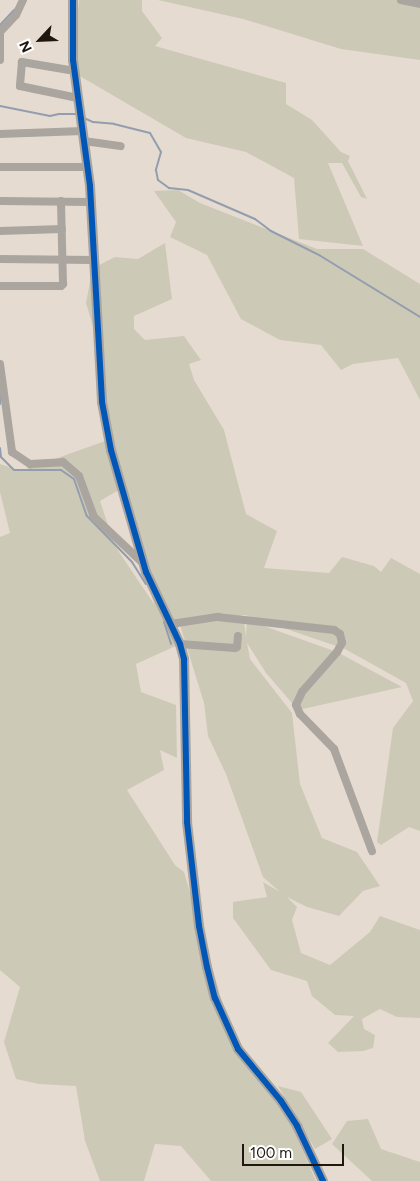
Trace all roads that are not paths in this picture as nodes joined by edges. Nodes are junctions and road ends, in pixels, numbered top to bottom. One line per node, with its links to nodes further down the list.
1 (23, 0): 5 (street)
2 (73, 0): 6 (street)
3 (401, 0): 4 (street)
4 (420, 4)
5 (0, 60)
6 (75, 71): 7 (street); 7 (street)
7 (78, 98): 9 (street)
8 (0, 134): 9 (street)
9 (83, 136): 10 (street); 12 (street)
10 (122, 146)
11 (0, 167): 12 (street)
12 (88, 167): 15 (street)
13 (0, 201): 14 (street)
14 (61, 201): 15 (street); 16 (street)
15 (91, 202): 20 (street)
16 (62, 229): 17 (street); 19 (street)
17 (0, 231)
18 (0, 260): 19 (street)
19 (63, 260): 20 (street); 21 (street)
20 (93, 260): 23 (street)
21 (0, 286)
22 (0, 364): 23 (street)
23 (145, 565): 24 (street)
24 (172, 624): 26 (street); 27 (street)
25 (238, 636): 26 (street)
26 (180, 644): 28 (street)
27 (372, 851)
28 (323, 1181)

